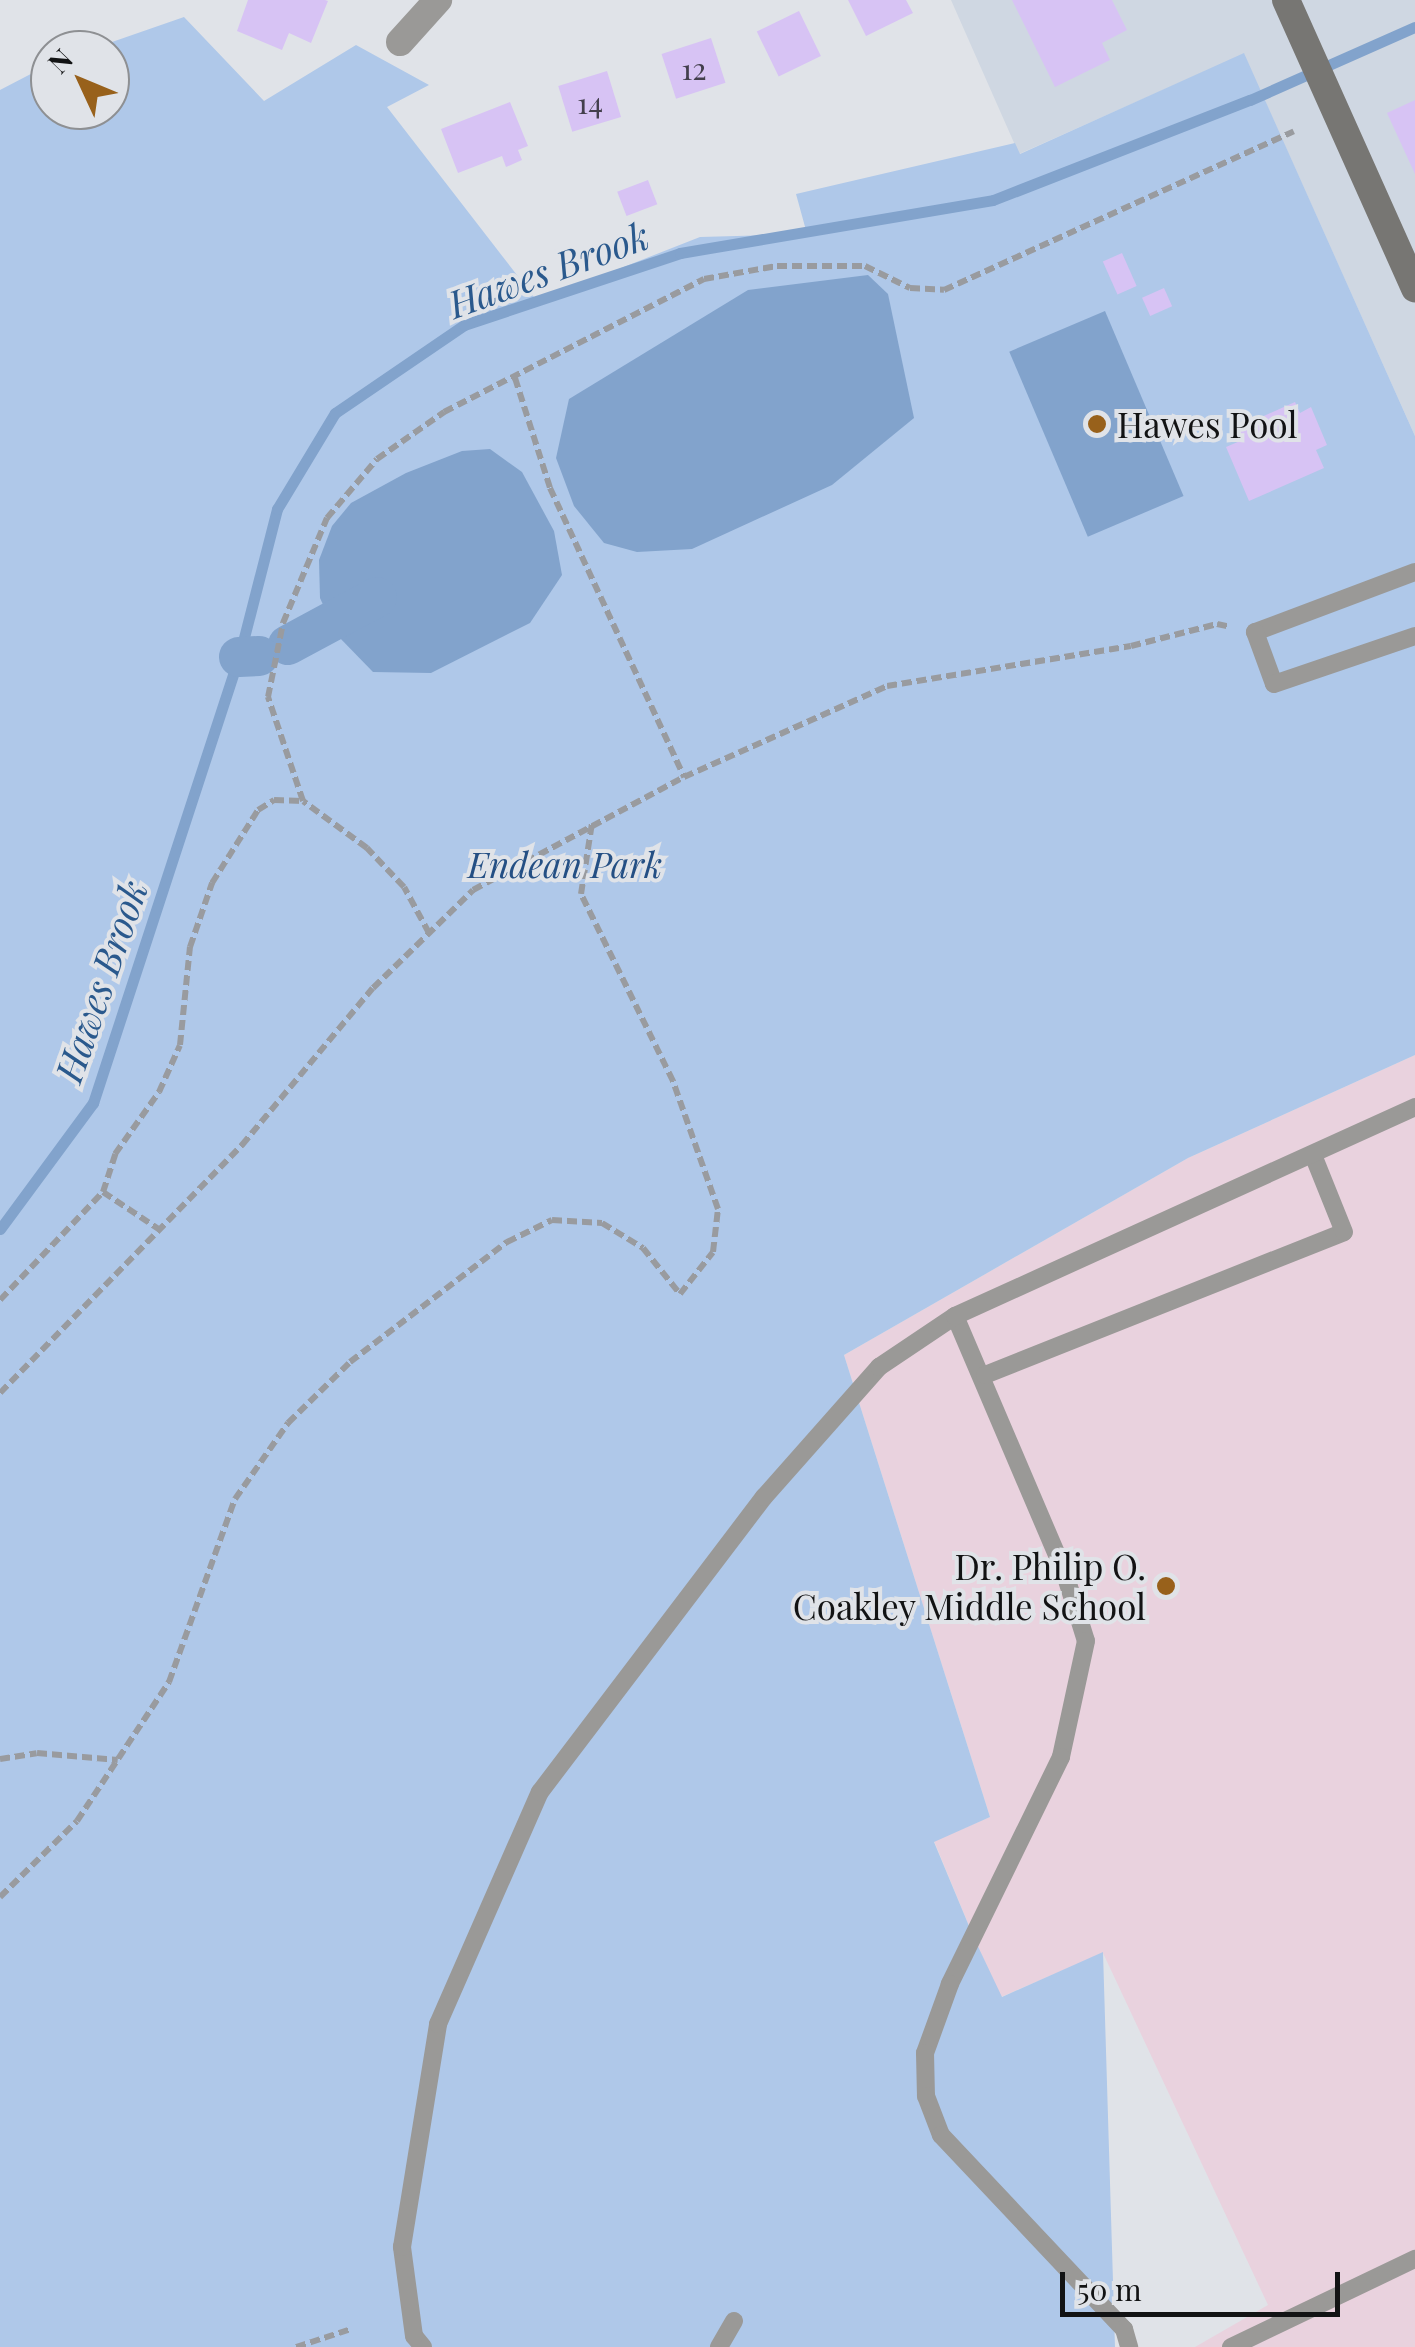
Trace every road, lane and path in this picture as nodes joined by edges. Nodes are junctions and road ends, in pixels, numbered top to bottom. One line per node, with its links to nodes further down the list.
1 (438, 0): 3 (street)
2 (1291, 11): 5 (main road)
3 (400, 42)
4 (1294, 131): 6 (path)
5 (1415, 288)
6 (515, 378): 10 (path); 11 (path)
7 (1415, 572): 8 (lane)
8 (1255, 632): 9 (lane); 10 (path)
9 (1415, 636)
10 (684, 778): 12 (path)
11 (304, 801): 13 (path); 16 (path)
12 (592, 823): 13 (path); 23 (path)
13 (429, 933): 17 (path)
14 (1415, 1107): 15 (lane)
15 (1313, 1155): 19 (lane); 20 (lane)
16 (103, 1192): 17 (path); 18 (path)
17 (160, 1230): 21 (path)
18 (0, 1300)
19 (955, 1316): 20 (lane); 29 (lane)
20 (984, 1375): 31 (lane)
21 (0, 1393)
22 (0, 1759): 23 (path)
23 (118, 1760): 24 (path)
24 (0, 1897)
25 (1415, 2259): 32 (lane)
26 (734, 2321): 30 (lane)
27 (351, 2329): 28 (path)
28 (296, 2347)
29 (424, 2347)
30 (719, 2347)
31 (1129, 2347)
32 (1232, 2347)

